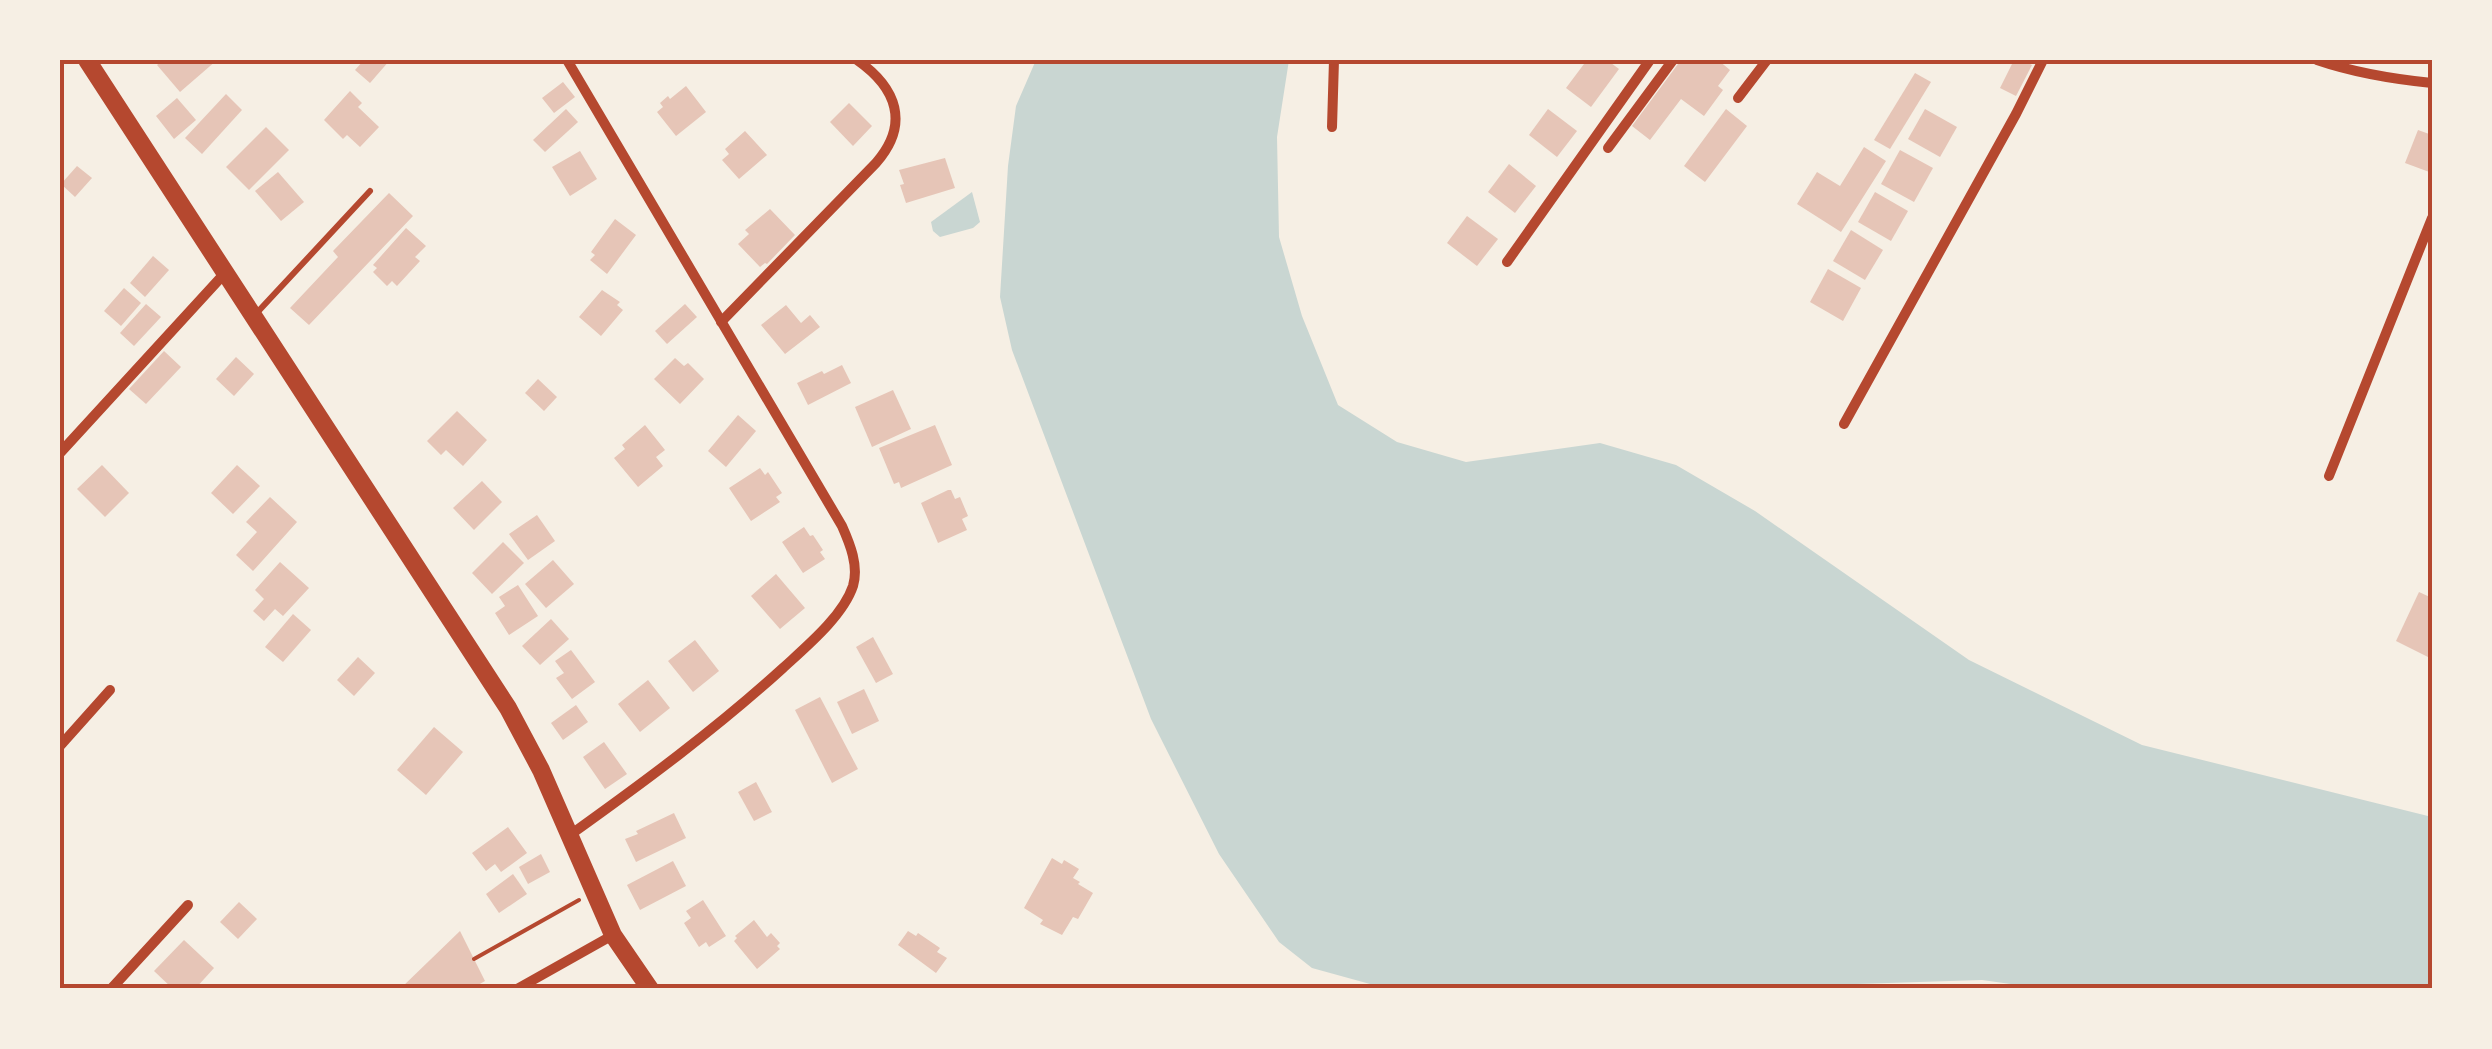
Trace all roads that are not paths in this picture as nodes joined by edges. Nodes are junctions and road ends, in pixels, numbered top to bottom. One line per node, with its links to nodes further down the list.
1 (86, 60): 17 (main road)
2 (567, 60): 19 (street)
3 (858, 60): 19 (street)
4 (1334, 60): 12 (street)
5 (1650, 60): 16 (street)
6 (1673, 60): 13 (street)
7 (1767, 60): 11 (street)
8 (2044, 60): 20 (street)
9 (2317, 60): 10 (street)
10 (2432, 83)
11 (1738, 98)
12 (1332, 127)
13 (1608, 148)
14 (370, 191): 18 (lane)
15 (2432, 218): 22 (street)
16 (1507, 262)
17 (225, 274): 18 (main road); 21 (street)
18 (253, 316): 25 (main road)
19 (721, 322): 25 (street)
20 (1844, 424)
21 (60, 453)
22 (2329, 476)
23 (110, 690): 24 (street)
24 (60, 746)
25 (570, 835): 27 (main road)
26 (188, 905): 28 (street)
27 (613, 935): 29 (street); 30 (main road)
28 (111, 989)
29 (517, 989)
30 (650, 989)

